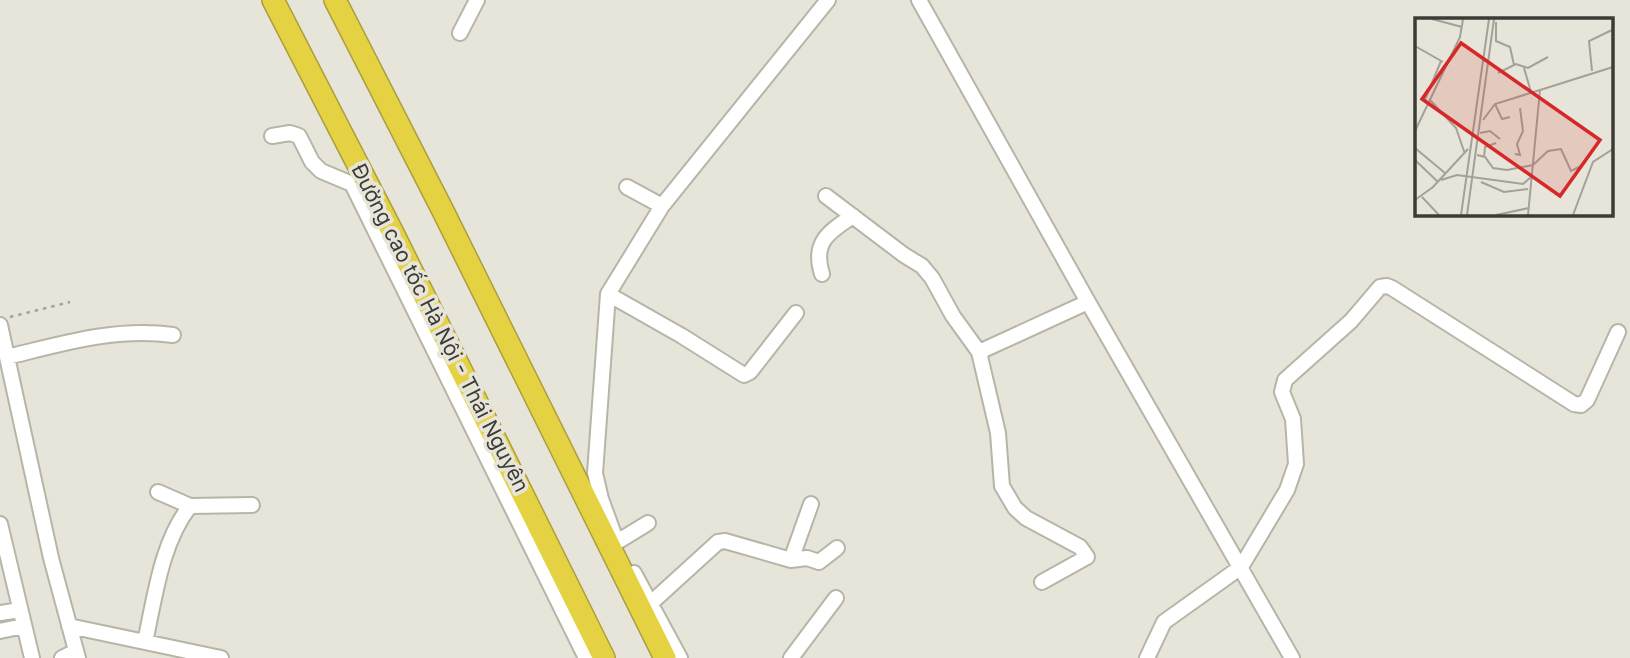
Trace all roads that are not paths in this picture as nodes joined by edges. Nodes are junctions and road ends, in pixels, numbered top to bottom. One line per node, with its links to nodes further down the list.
1 (273, 0): 43 (highway, Đường cao tốc Hà Nội - Thái Nguyên)
2 (335, 0): 47 (highway)
3 (477, 0): 6 (street)
4 (919, 0): 14 (street)
5 (825, 1): 10 (street)
6 (460, 33)
7 (272, 136): 43 (street)
8 (628, 187): 10 (street)
9 (826, 196): 11 (street)
10 (662, 205): 13 (street)
11 (853, 216): 12 (street); 19 (street)
12 (822, 274)
13 (607, 294): 15 (street); 27 (street)
14 (1088, 302): 19 (street); 31 (street)
15 (796, 313)
16 (0, 326): 20 (street)
17 (1618, 332): 31 (street)
18 (173, 335): 20 (street)
19 (979, 352): 32 (street)
20 (7, 357): 38 (street)
21 (158, 492): 24 (street)
22 (252, 505): 24 (street)
23 (811, 505): 30 (street)
24 (190, 506): 40 (street)
25 (648, 523): 27 (street)
26 (0, 524): 28 (street)
27 (617, 542): 34 (street)
28 (3, 547): 35 (street)
29 (837, 548): 30 (street)
30 (791, 560): 34 (street)
31 (1241, 567): 50 (street); 51 (street)
32 (1042, 582)
33 (836, 598): 49 (street)
34 (651, 603): 48 (street)
35 (20, 610): 36 (street); 37 (street)
36 (0, 612)
37 (24, 626): 39 (street); 44 (street)
38 (69, 626): 40 (street); 41 (street)
39 (0, 631)
40 (145, 642): 42 (street)
41 (77, 655): 45 (street)
42 (204, 656): 46 (street)
43 (587, 656)
44 (32, 658)
45 (62, 658)
46 (221, 658)
47 (665, 658)
48 (680, 658)
49 (791, 658)
50 (1147, 658)
51 (1292, 658)

